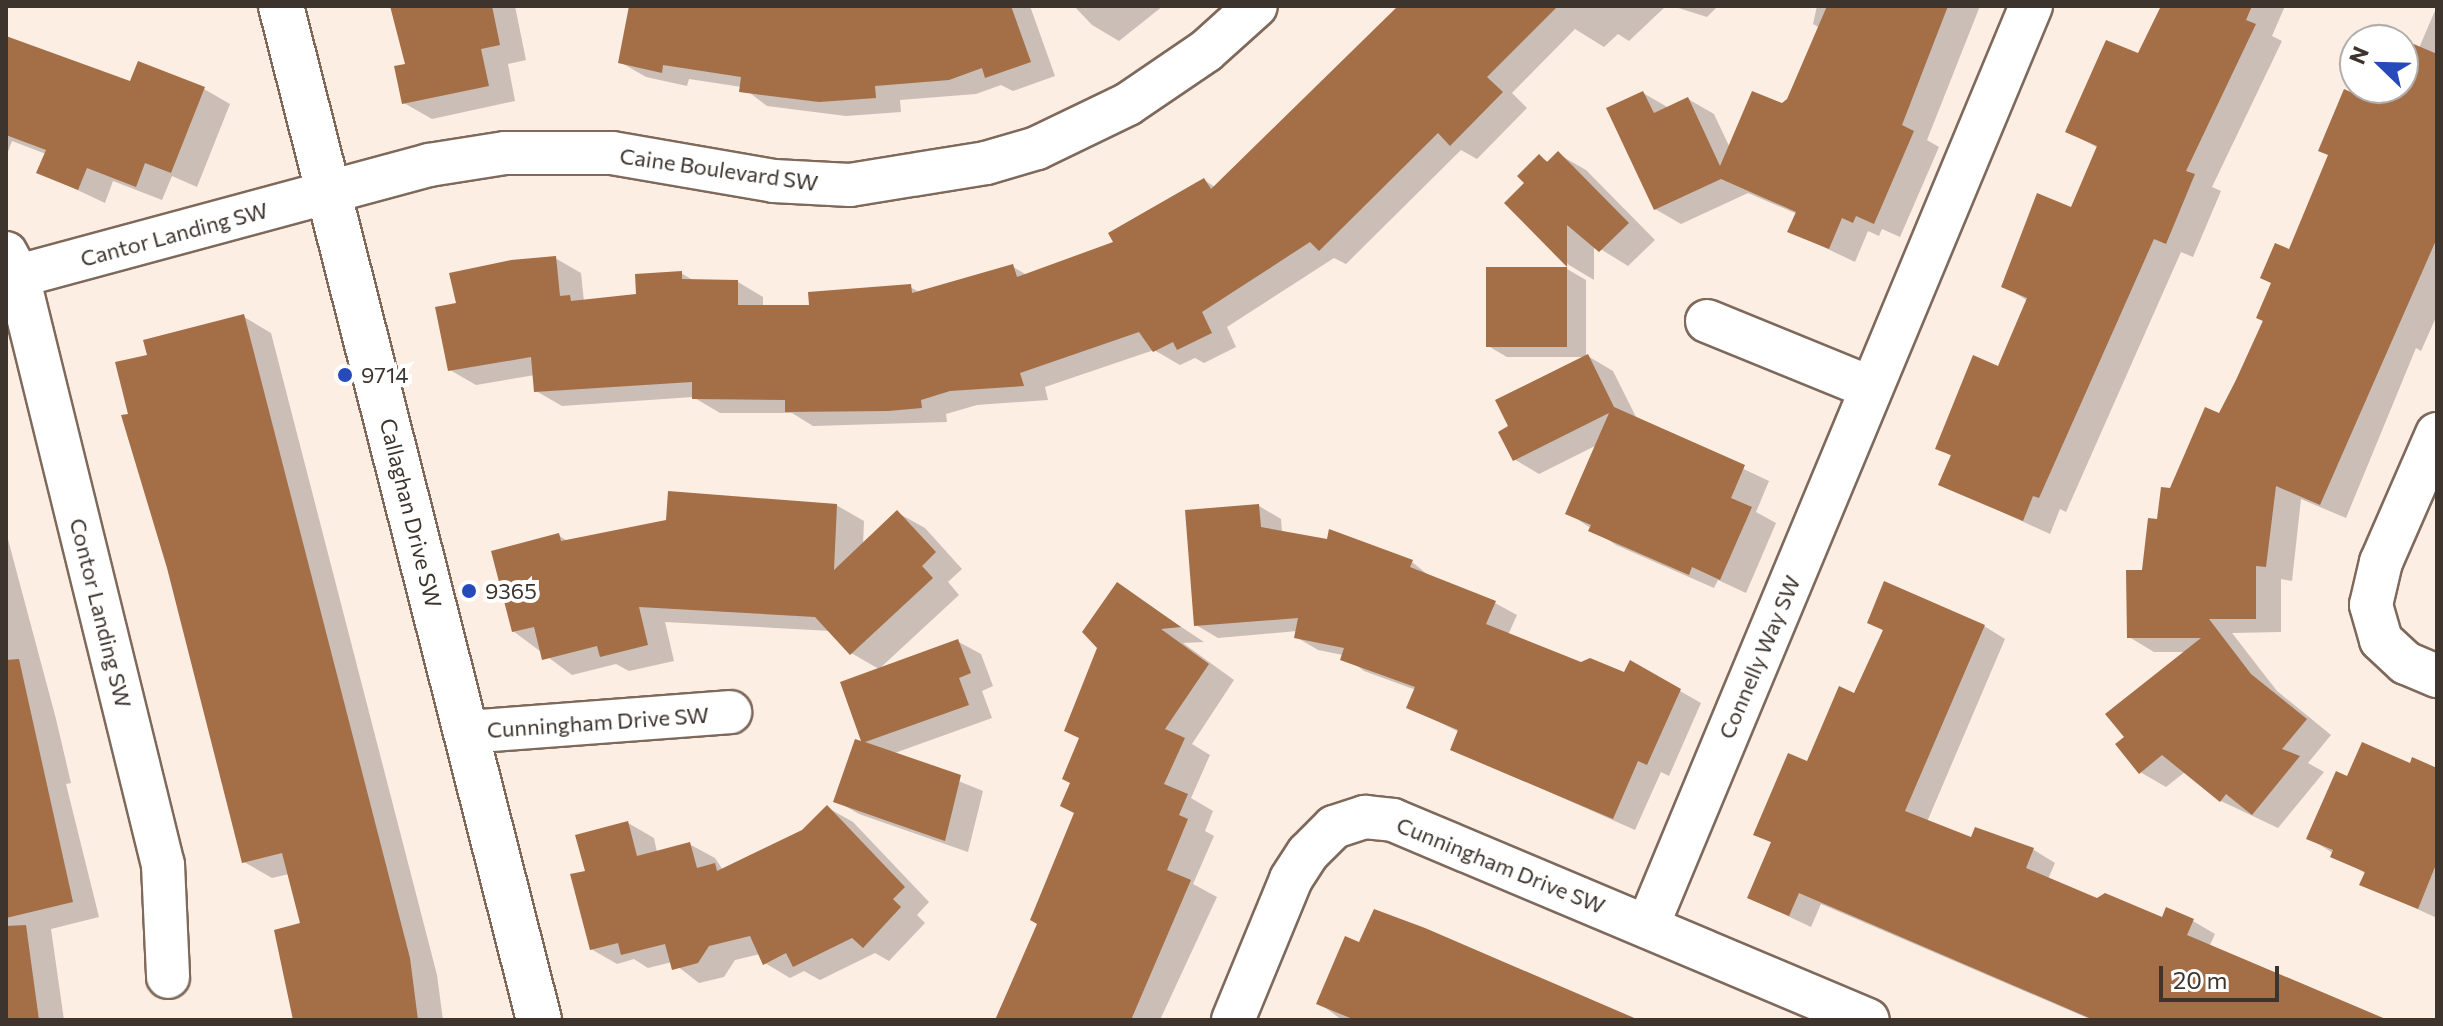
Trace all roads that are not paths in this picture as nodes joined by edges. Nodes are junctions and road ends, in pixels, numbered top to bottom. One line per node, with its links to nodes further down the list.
1 (281, 6): 4 (street, Callaghan Drive SW)
2 (1256, 6): 4 (street, Caine Boulevard SW)
3 (2031, 6): 7 (street, Connelly Way SW)
4 (330, 192): 5 (street, Cantor Landing SW); 11 (street, Callaghan Drive SW)
5 (12, 265): 13 (street, Contor Landing SW)
6 (1707, 321): 7 (street)
7 (1871, 388): 12 (street, Connelly Way SW)
8 (2437, 434): 9 (street)
9 (2437, 676)
10 (730, 712): 11 (street, Cunningham Drive SW)
11 (466, 732): 14 (street, Callaghan Drive SW)
12 (1648, 925): 15 (street, Cunningham Drive SW); 16 (street, Cunningham Drive SW)
13 (168, 977)
14 (539, 1020)
15 (1233, 1020)
16 (1868, 1020)

